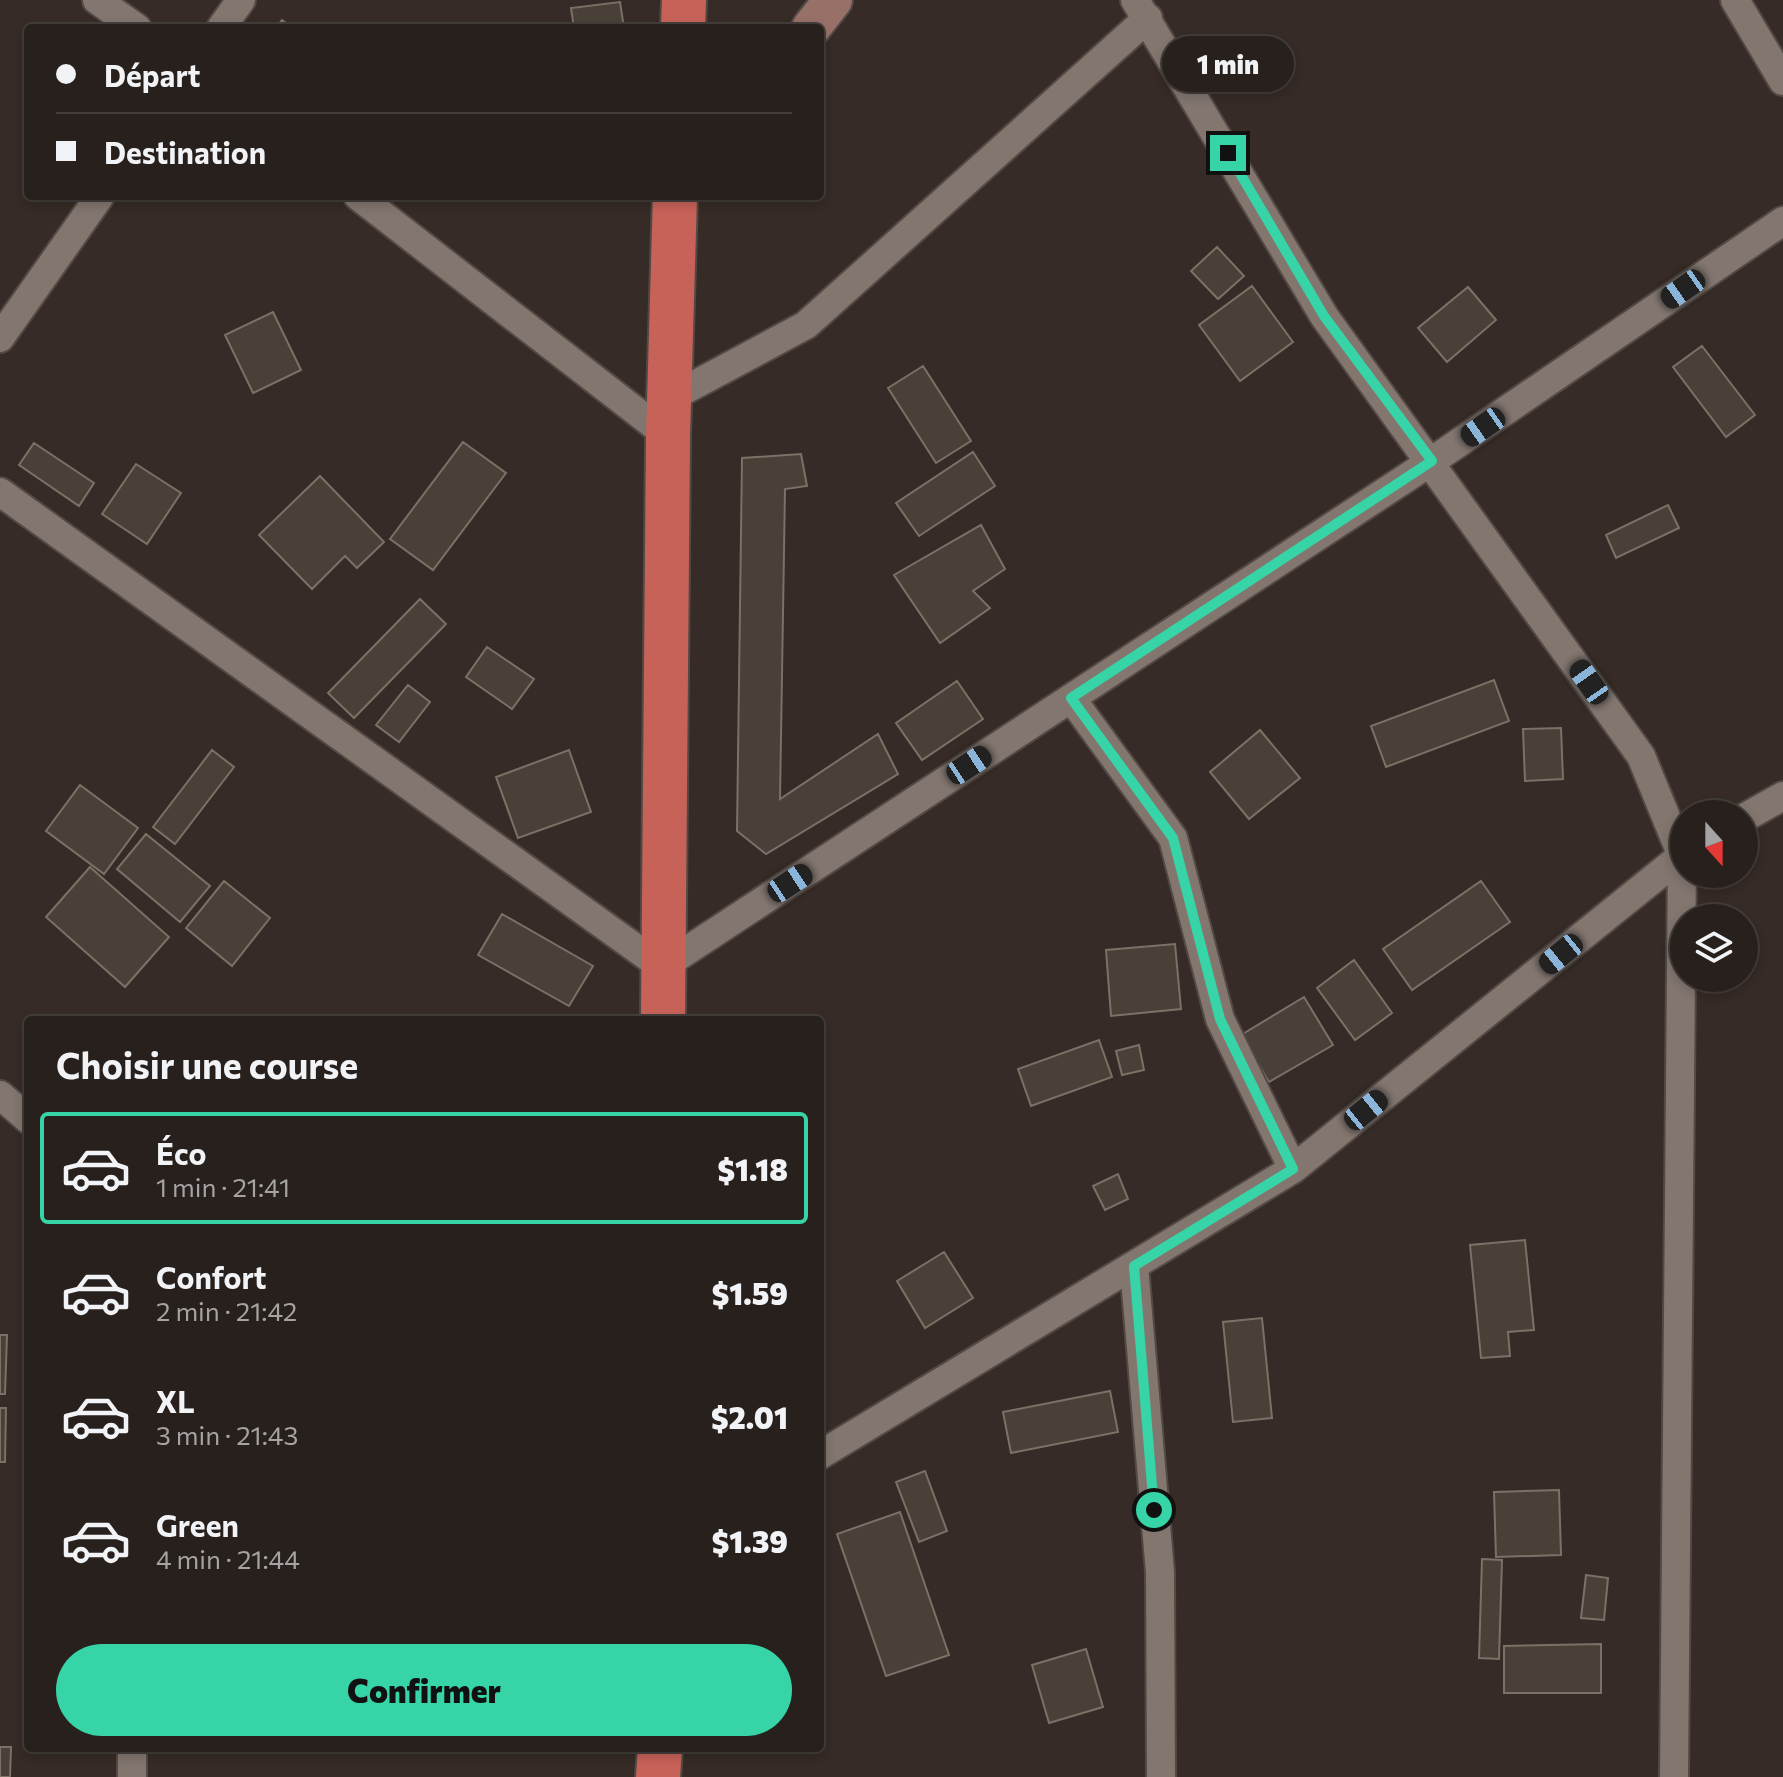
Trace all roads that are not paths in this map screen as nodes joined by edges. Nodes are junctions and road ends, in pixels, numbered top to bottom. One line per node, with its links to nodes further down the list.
1 (97, 0): 7 (street)
2 (241, 0): 8 (street)
3 (684, 0): 9 (highway)
4 (833, 0): 10 (main road)
5 (1735, 0): 11 (street)
6 (1142, 9): 17 (street); 18 (street)
7 (131, 24)
8 (224, 24)
9 (683, 24)
10 (814, 24)
11 (1783, 81)
12 (97, 200): 16 (street)
13 (364, 200): 17 (street)
14 (676, 200): 17 (highway)
15 (1783, 221): 18 (street)
16 (0, 338)
17 (669, 417): 26 (highway)
18 (1432, 461): 20 (street); 23 (street)
19 (0, 492): 26 (street)
20 (1071, 698): 26 (street); 30 (street)
21 (1783, 796): 22 (street)
22 (1758, 810)
23 (1670, 824)
24 (1670, 865): 30 (street)
25 (1683, 888): 38 (street)
26 (662, 967): 27 (highway)
27 (663, 1016)
28 (0, 1095): 29 (street)
29 (24, 1116)
30 (1293, 1169): 31 (street)
31 (1134, 1266): 32 (street); 37 (street)
32 (824, 1453)
33 (132, 1752): 35 (street)
34 (660, 1752): 36 (highway)
35 (132, 1777)
36 (658, 1777)
37 (1161, 1777)
38 (1674, 1777)

